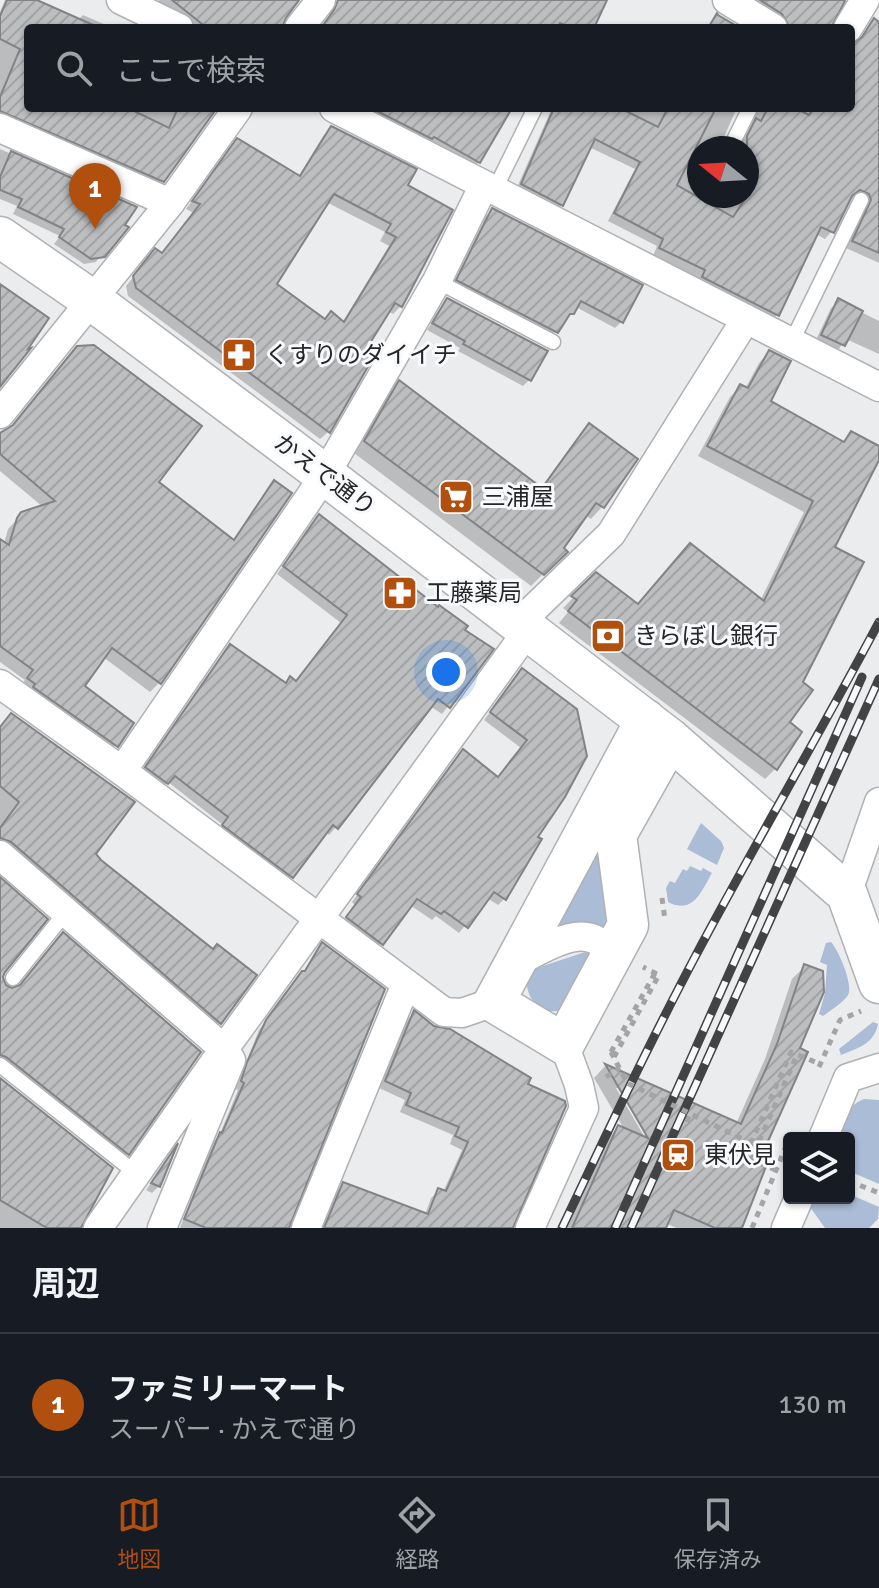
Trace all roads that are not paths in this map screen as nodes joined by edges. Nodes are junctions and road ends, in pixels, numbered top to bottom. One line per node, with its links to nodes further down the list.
1 (321, 0): 6 (street)
2 (727, 0): 7 (street)
3 (865, 0): 8 (street)
4 (131, 2): 5 (street)
5 (172, 24)
6 (302, 24)
7 (766, 24)
8 (850, 24)
9 (235, 112): 17 (street)
10 (342, 112): 15 (street)
11 (533, 112): 15 (lane)
12 (748, 112): 14 (lane)
13 (0, 128): 17 (street)
14 (736, 136)
15 (489, 188): 19 (street); 21 (street)
16 (861, 200): 22 (lane)
17 (170, 203): 20 (street)
18 (0, 237): 20 (street, かえで通り)
19 (437, 281): 23 (lane); 26 (street)
20 (93, 301): 25 (street); 26 (street, かえで通り)
21 (746, 319): 22 (street); 27 (street)
22 (792, 341): 24 (street)
23 (553, 342)
24 (879, 387)
25 (0, 414)
26 (325, 475): 27 (street, かえで通り); 30 (street)
27 (524, 626): 29 (street, かえで通り); 35 (street)
28 (2, 691): 30 (street)
29 (658, 730): 33 (street, かえで通り); 36 (street); 37 (street)
30 (122, 771): 35 (street)
31 (879, 802): 33 (street)
32 (0, 855): 34 (street)
33 (847, 894): 40 (street)
34 (66, 912): 38 (lane); 43 (street)
35 (320, 918): 39 (street); 43 (street)
36 (517, 962): 37 (street); 41 (street)
37 (634, 964): 42 (street)
38 (13, 978)
39 (406, 984): 41 (street); 51 (street)
40 (873, 996)
41 (494, 1002): 42 (street)
42 (564, 1044): 52 (street)
43 (224, 1049): 47 (street); 50 (street)
44 (0, 1065): 47 (lane)
45 (879, 1068): 46 (street)
46 (826, 1132)
47 (137, 1174): 49 (street)
48 (796, 1204): 53 (street)
49 (98, 1228)
50 (162, 1228)
51 (306, 1228)
52 (530, 1228)
53 (786, 1228)

